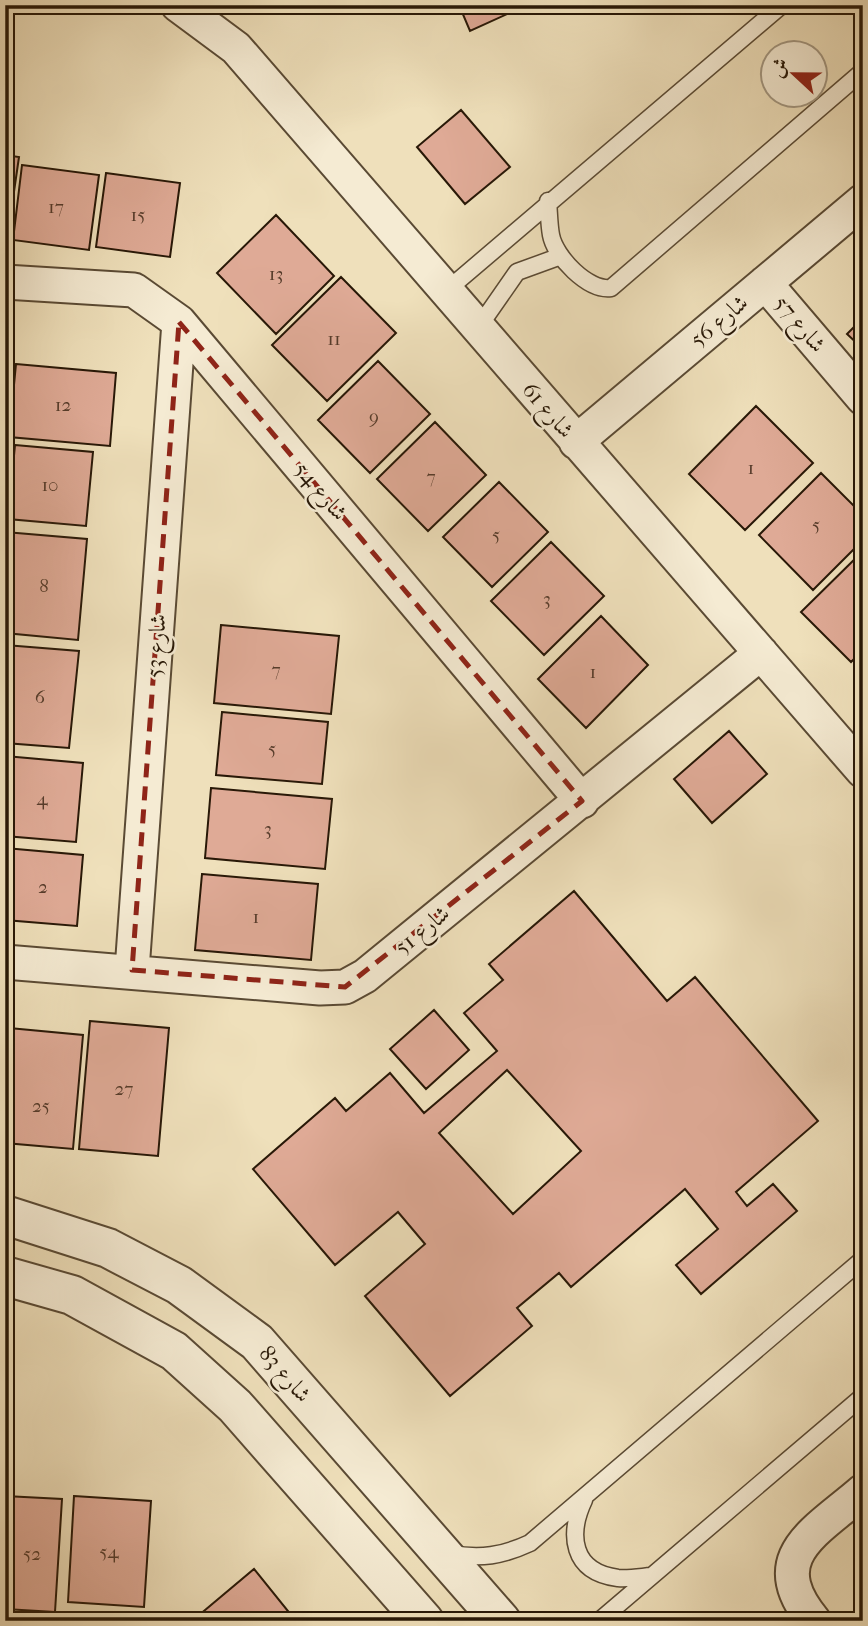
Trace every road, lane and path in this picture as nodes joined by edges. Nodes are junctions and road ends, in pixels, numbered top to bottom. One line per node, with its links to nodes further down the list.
1 (178, 5): 4 (street, شارع 61)
2 (224, 5): 4 (street, شارع 61)
3 (782, 5): 6 (lane)
4 (236, 48): 11 (street, شارع 61)
5 (863, 71): 8 (lane)
6 (548, 201): 8 (lane); 11 (lane)
7 (863, 201): 10 (street, شارع 56)
8 (561, 256): 13 (lane)
9 (5, 282): 12 (street, شارع 54)
10 (765, 283): 14 (street, شارع 57); 15 (street, شارع 56)
11 (446, 291): 13 (street, شارع 61)
12 (179, 322): 18 (street, شارع 54); 20 (street, شارع 53)
13 (478, 328): 15 (street, شارع 61)
14 (863, 398)
15 (576, 442): 16 (street, شارع 61)
16 (761, 653): 17 (street, شارع 61); 18 (street, شارع 51)
17 (863, 771)
18 (582, 801): 20 (street, شارع 51)
19 (5, 962): 20 (street, شارع 51)
20 (132, 970)
21 (5, 1215): 27 (street, شارع 83)
22 (863, 1259): 26 (lane)
23 (5, 1276): 29 (street)
24 (863, 1396): 28 (lane)
25 (863, 1490): 32 (street)
26 (587, 1493): 27 (lane); 28 (lane)
27 (442, 1552): 30 (street, شارع 83)
28 (650, 1576): 31 (lane)
29 (424, 1621)
30 (501, 1621)
31 (599, 1621)
32 (814, 1621)

